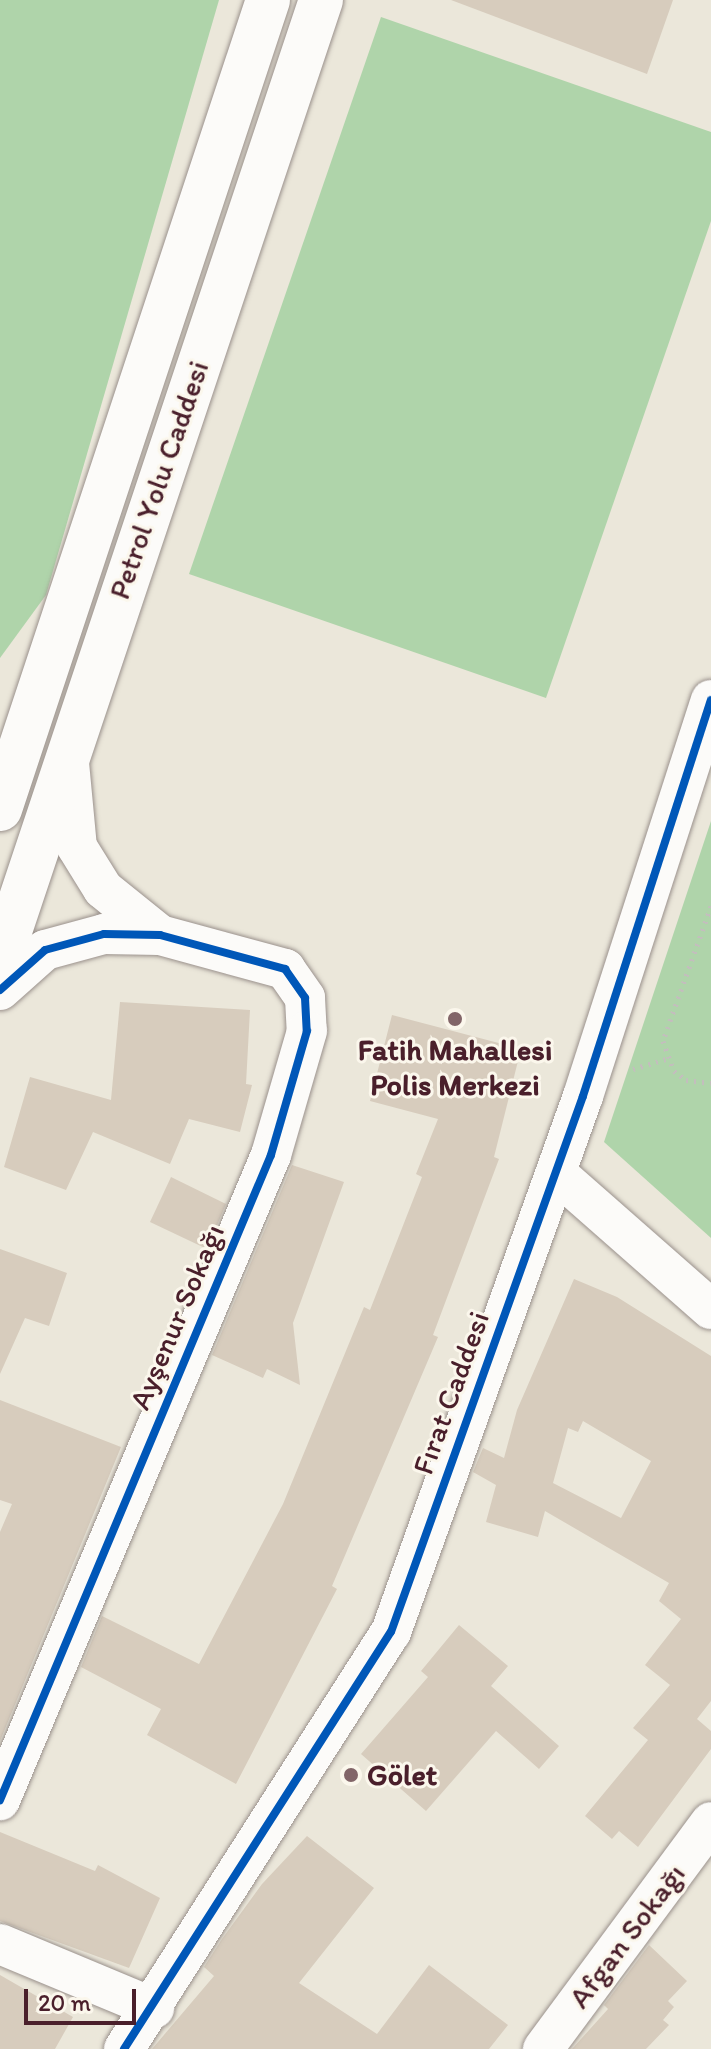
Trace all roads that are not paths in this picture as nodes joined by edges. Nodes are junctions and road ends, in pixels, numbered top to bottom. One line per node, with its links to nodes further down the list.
1 (268, 0): 5 (main road, Petrol Yolu Caddesi)
2 (321, 0): 4 (main road, Petrol Yolu Caddesi)
3 (711, 700): 10 (street, Fırat Caddesi)
4 (68, 749): 7 (street); 8 (main road, Petrol Yolu Caddesi)
5 (8, 769): 6 (main road, Petrol Yolu Caddesi)
6 (0, 809)
7 (160, 935): 9 (street); 12 (street, Ayşenur Sokağı)
8 (0, 961)
9 (0, 990)
10 (556, 1173): 11 (street); 15 (street, Fırat Caddesi)
11 (711, 1309)
12 (0, 1800)
13 (711, 1822): 17 (street, Afgan Sokağı)
14 (0, 1944): 15 (street)
15 (154, 2008): 16 (street, Fırat Caddesi)
16 (124, 2049)
17 (543, 2049)

